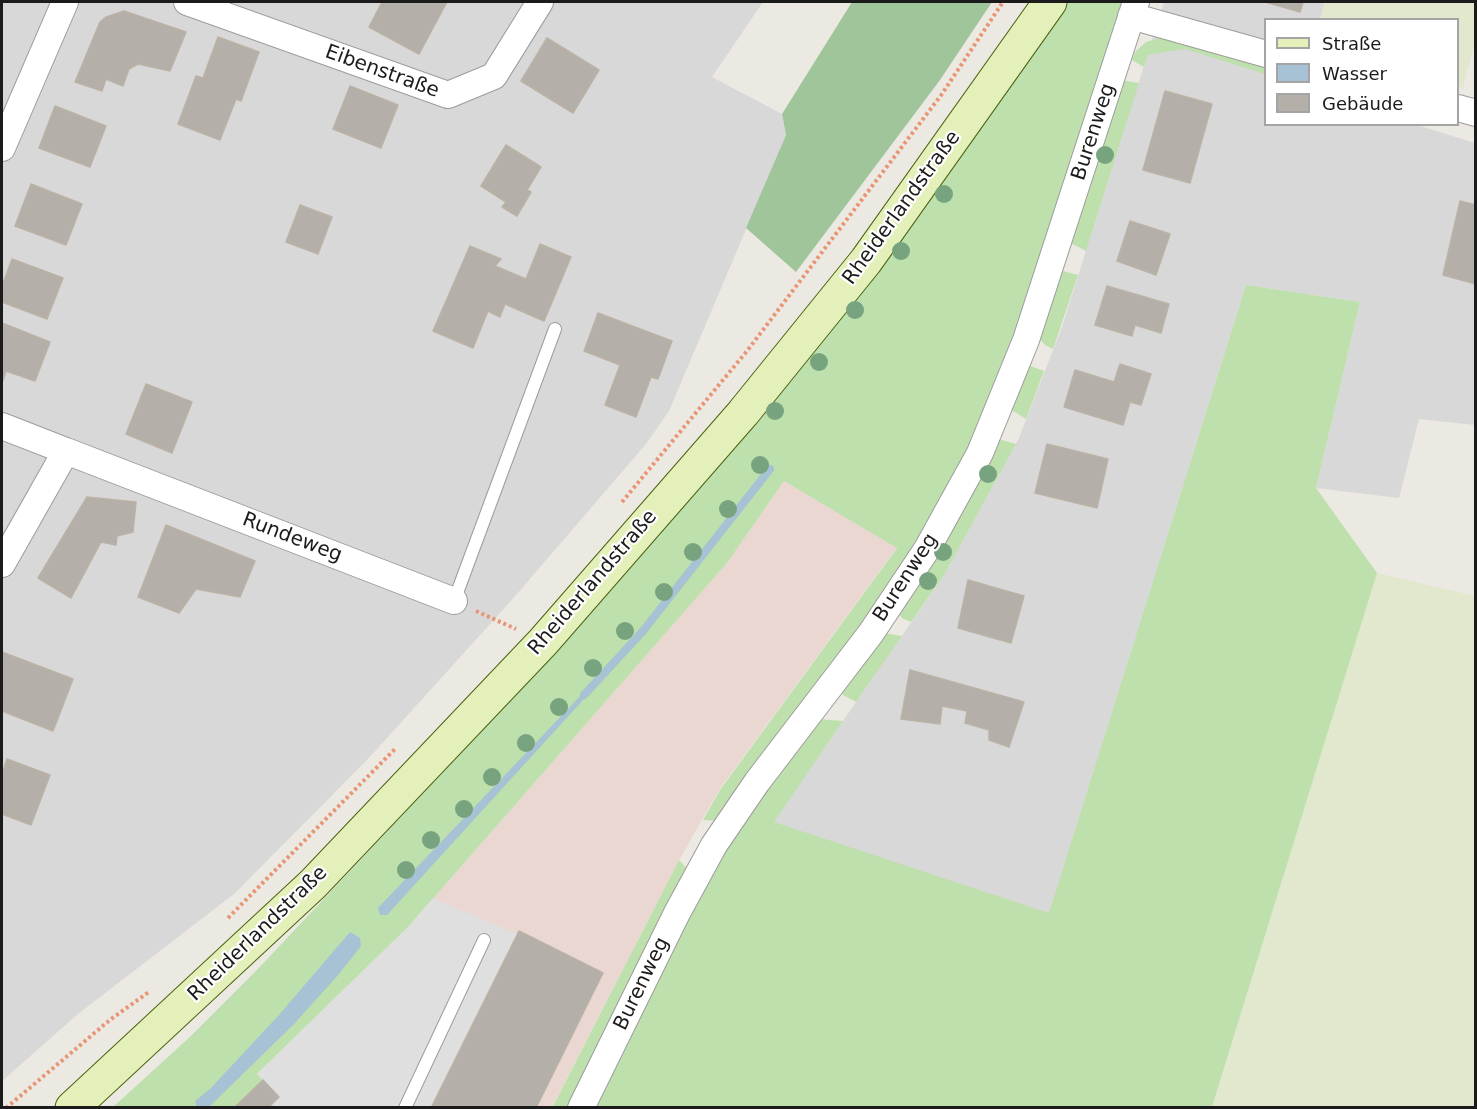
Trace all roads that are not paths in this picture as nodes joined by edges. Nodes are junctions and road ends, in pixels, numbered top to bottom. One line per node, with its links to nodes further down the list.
1 (65, 2): 9 (street)
2 (188, 2): 3 (street, Eibenstraße)
3 (540, 2)
4 (1050, 2): 16 (main road, Rheiderlandstraße)
5 (1134, 9): 6 (street); 18 (street, Burenweg)
6 (1264, 53)
7 (1459, 108): 8 (street)
8 (1476, 113)
9 (2, 147)
10 (555, 329): 14 (lane)
11 (2, 426): 12 (street, Rundeweg)
12 (66, 451): 13 (street); 14 (street, Rundeweg)
13 (2, 564)
14 (454, 601)
15 (484, 940): 17 (lane)
16 (72, 1107)
17 (405, 1107)
18 (581, 1107)

